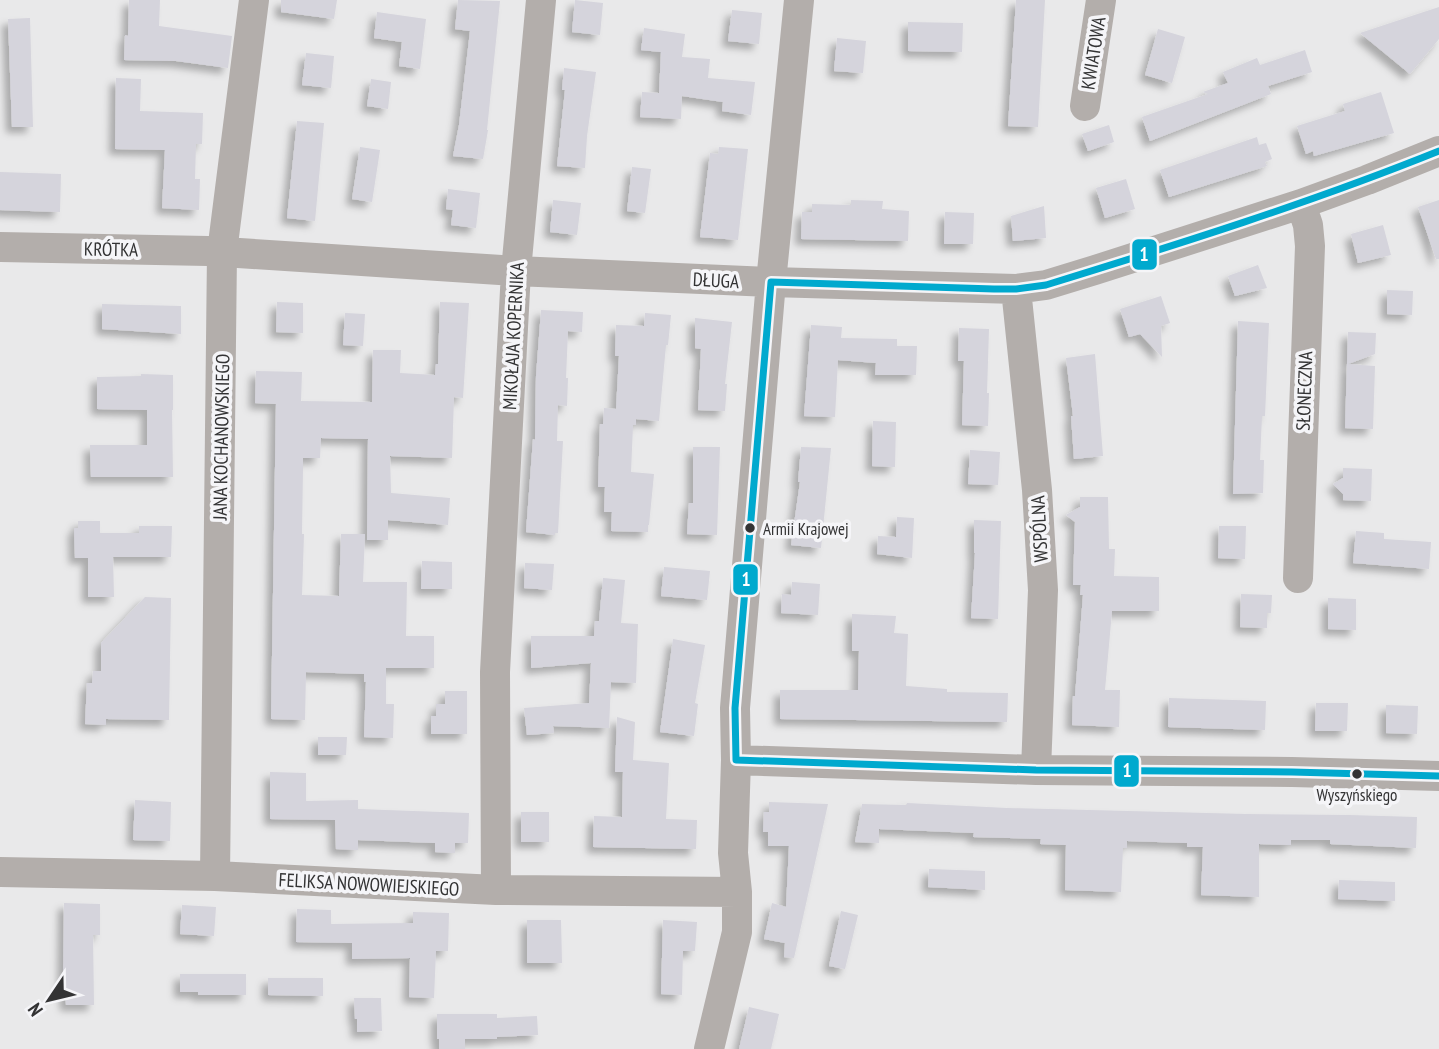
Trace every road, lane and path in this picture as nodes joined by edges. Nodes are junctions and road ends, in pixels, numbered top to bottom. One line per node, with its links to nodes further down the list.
1 (254, 0): 9 (street, JANA KOCHANOWSKIEGO)
2 (541, 0): 10 (street, MIKOŁAJA KOPERNIKA)
3 (799, 0): 11 (street)
4 (1101, 0): 5 (street, KWIATOWA)
5 (1085, 106)
6 (1439, 151): 7 (street, DŁUGA)
7 (1301, 204): 12 (street, DŁUGA); 13 (street, SŁONECZNA)
8 (0, 247): 9 (street, KRÓTKA)
9 (222, 252): 10 (street, DŁUGA); 18 (street, JANA KOCHANOWSKIEGO)
10 (516, 271): 11 (street, DŁUGA); 19 (street, MIKOŁAJA KOPERNIKA)
11 (771, 282): 12 (street, DŁUGA); 14 (street)
12 (1016, 289): 15 (street, WSPÓLNA)
13 (1298, 578)
14 (736, 760): 15 (street); 20 (street)
15 (1036, 770): 16 (street)
16 (1439, 776)
17 (0, 872): 18 (street, FELIKSA NOWOWIEJSKIEGO)
18 (215, 876): 19 (street, FELIKSA NOWOWIEJSKIEGO)
19 (496, 890): 20 (street, FELIKSA NOWOWIEJSKIEGO)
20 (737, 892): 21 (street)
21 (709, 1049)

